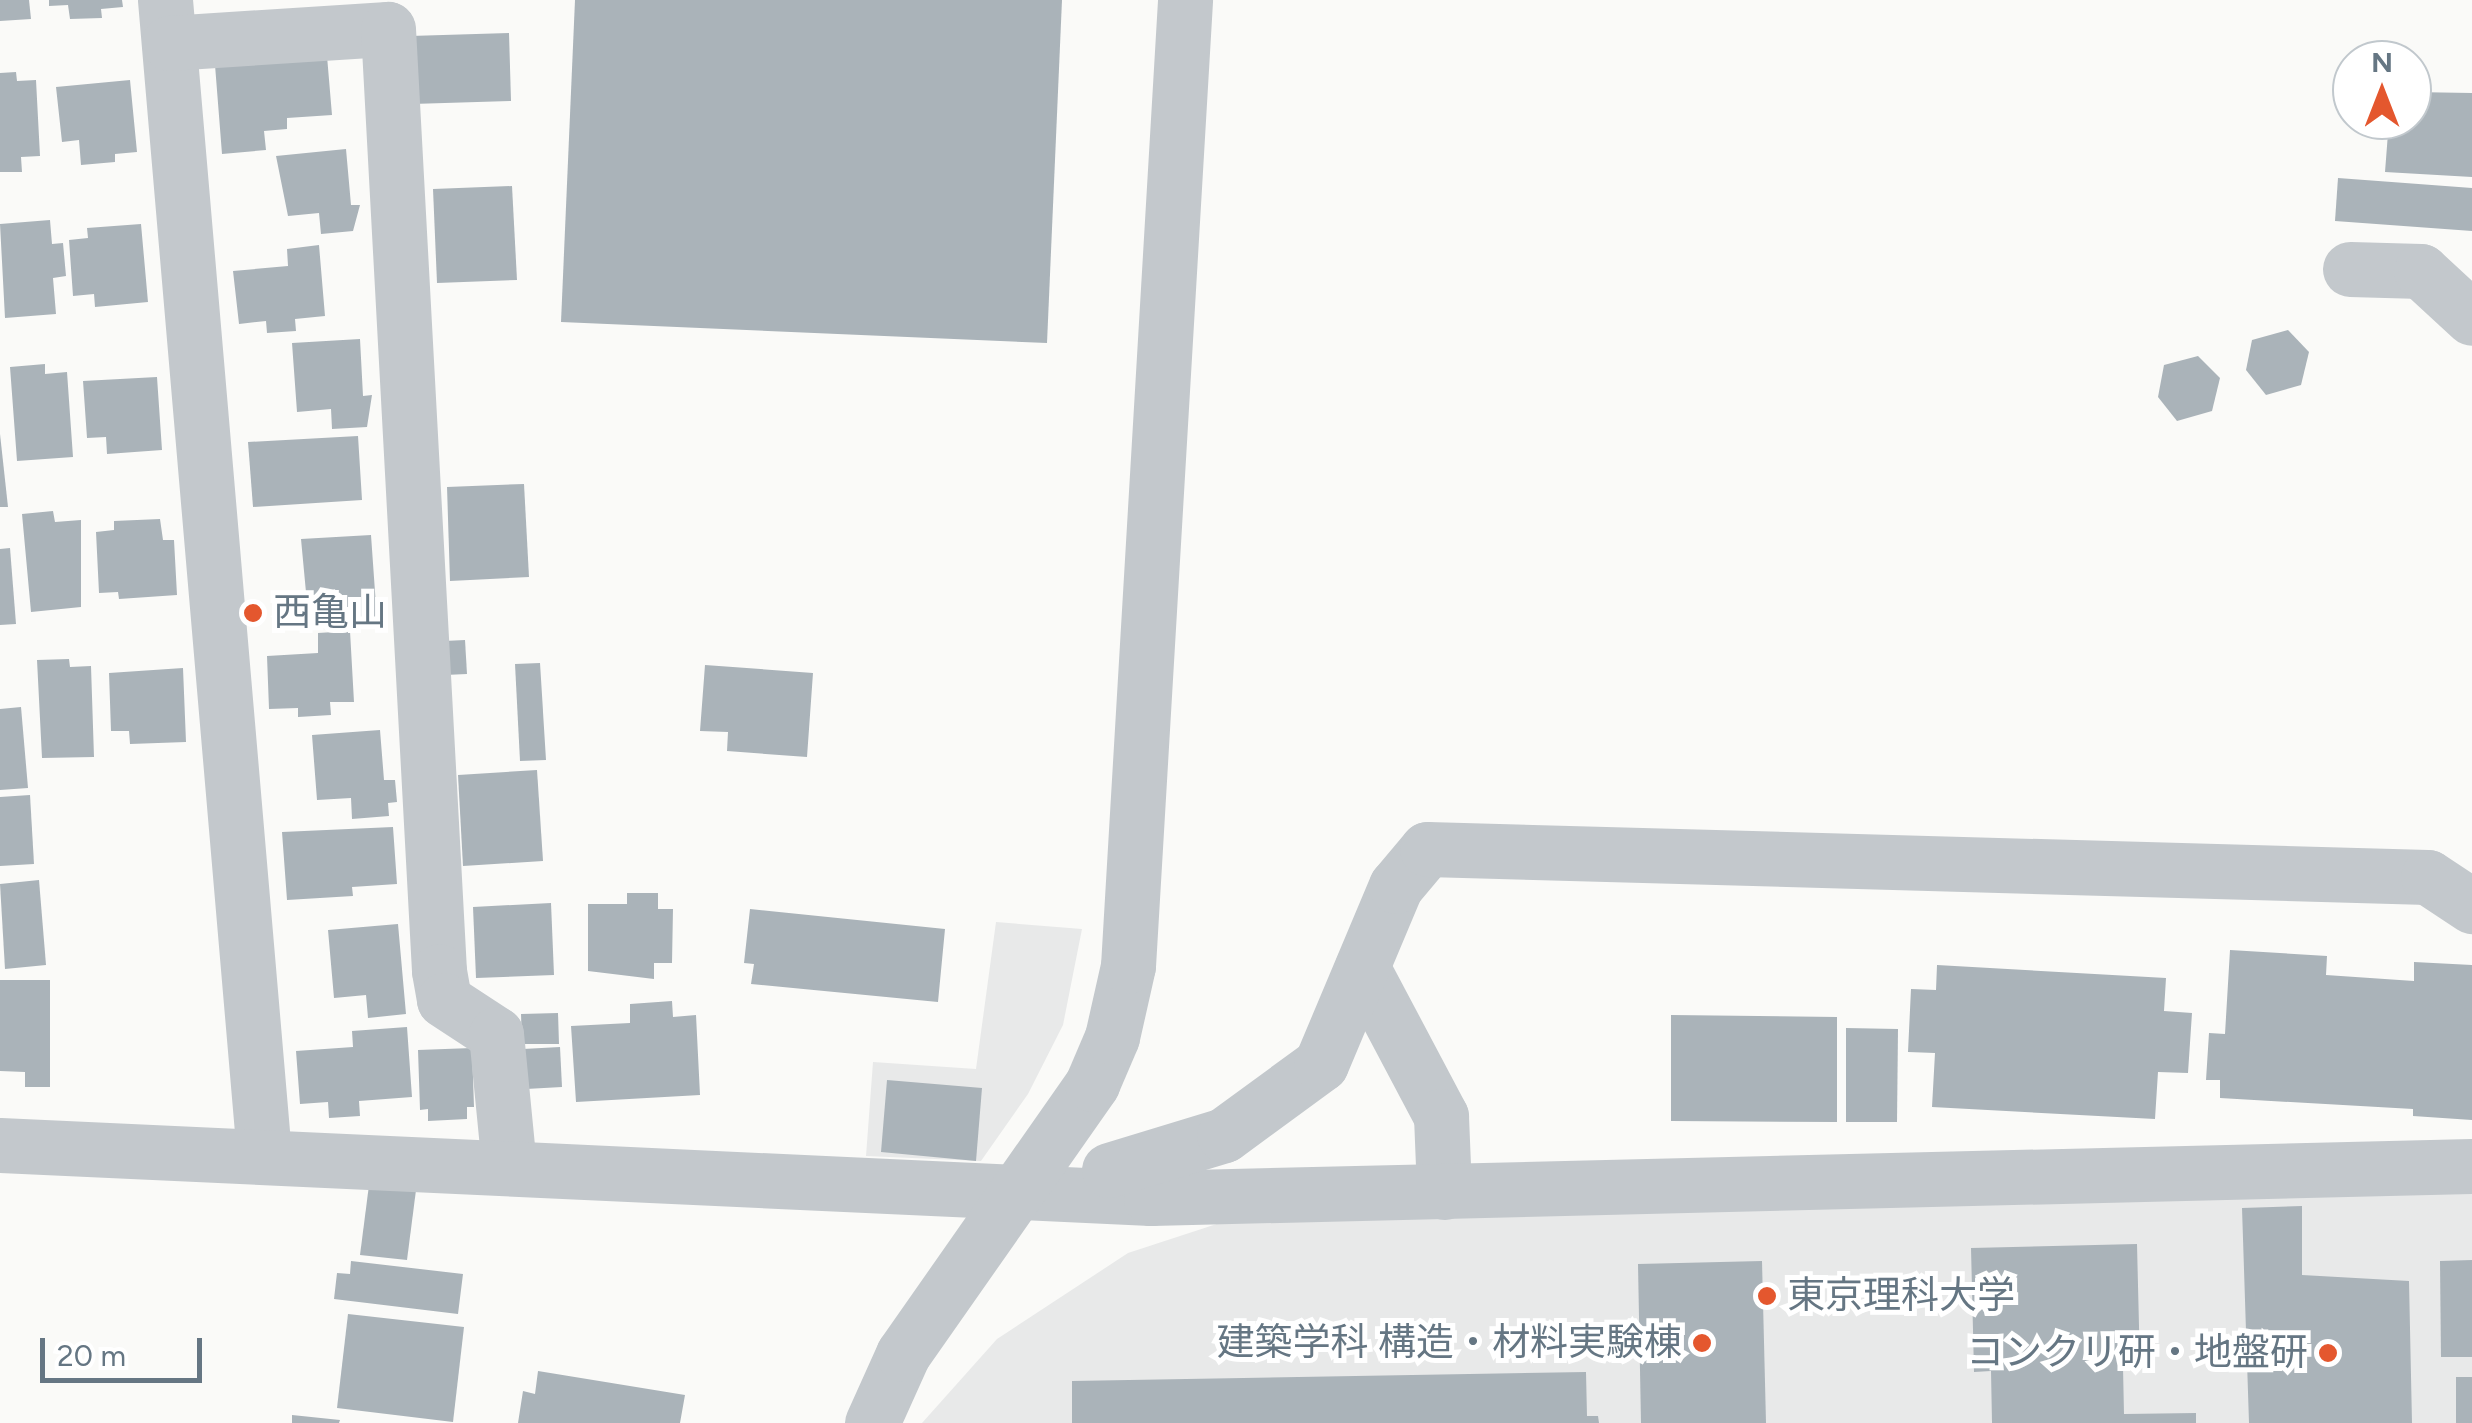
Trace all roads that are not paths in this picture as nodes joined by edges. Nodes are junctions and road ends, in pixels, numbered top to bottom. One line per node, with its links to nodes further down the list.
1 (1185, 0): 12 (street)
2 (167, 22): 8 (street); 10 (street)
3 (2350, 269): 4 (street)
4 (2472, 318)
5 (2472, 906): 6 (street)
6 (1362, 967): 11 (street); 13 (street)
7 (0, 1144): 8 (street)
8 (264, 1154): 10 (street)
9 (2472, 1166): 13 (street)
10 (509, 1167): 12 (street)
11 (1108, 1170)
12 (1018, 1191): 13 (street); 14 (street)
13 (1444, 1192)
14 (872, 1423)

